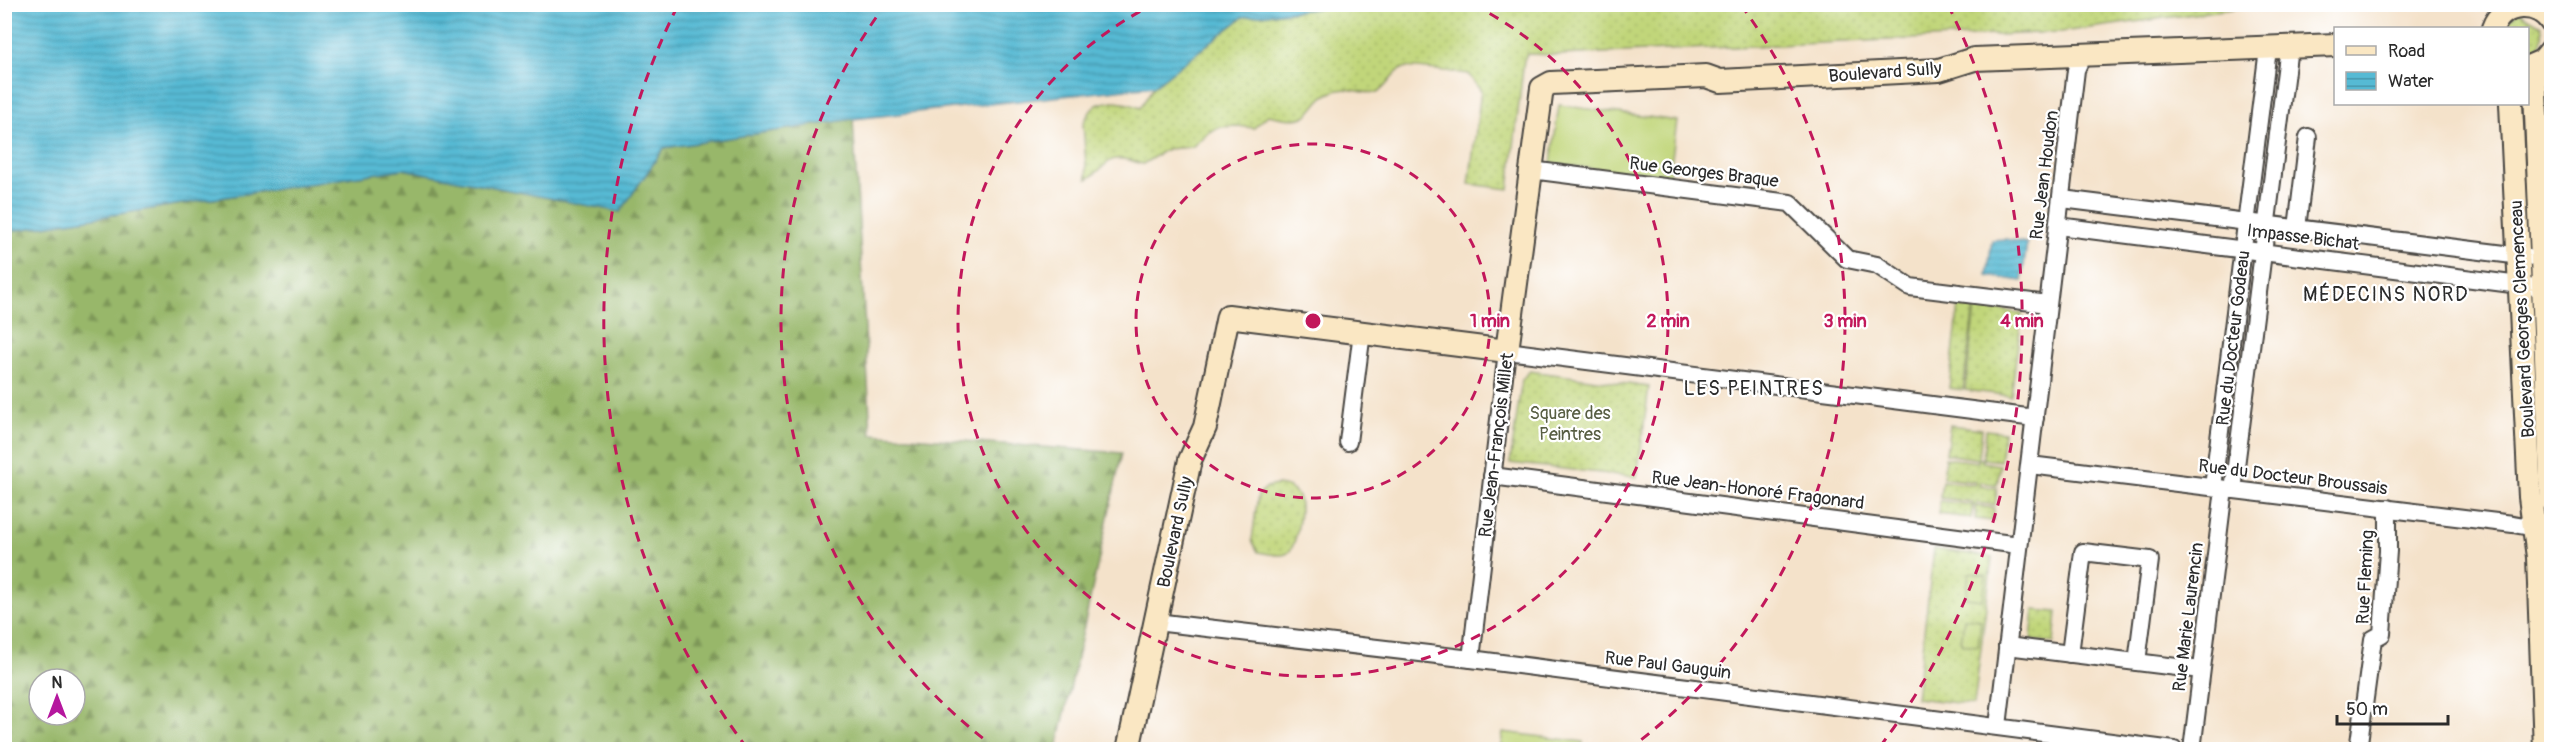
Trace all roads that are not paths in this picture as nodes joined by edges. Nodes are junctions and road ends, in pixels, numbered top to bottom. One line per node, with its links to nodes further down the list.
1 (2551, 19): 2 (street)
2 (2494, 27)
3 (2334, 45): 4 (street, Boulevard Sully)
4 (2278, 48): 6 (street, Boulevard Sully); 13 (street, Rue du Docteur Godeau); 14 (street, Rue du Docteur Godeau)
5 (2552, 49): 7 (street)
6 (2088, 55): 8 (street, Boulevard Sully); 12 (street, Rue Jean Houdon)
7 (2530, 66): 20 (street, Boulevard Georges Clemenceau)
8 (1542, 88): 11 (street, Rue Jean-François Millet)
9 (2511, 105): 19 (street, Boulevard Georges Clemenceau)
10 (2308, 137): 16 (street)
11 (1531, 170): 22 (street, Rue Georges Braque); 24 (street, Rue Jean-François Millet)
12 (2062, 199): 13 (street, Impasse Bichat); 15 (street, Rue Jean Houdon)
13 (2246, 221): 14 (street, Impasse Bichat); 17 (street, Rue du Docteur Godeau)
14 (2267, 224): 16 (street, Impasse Bichat); 18 (street, Rue du Docteur Godeau)
15 (2058, 226): 17 (street, Impasse Bichat); 22 (street, Rue Jean Houdon)
16 (2297, 228): 19 (street, Impasse Bichat)
17 (2243, 249): 18 (street, Impasse Bichat); 29 (street, Rue du Docteur Godeau)
18 (2263, 252): 21 (street, Impasse Bichat); 29 (street, Rue du Docteur Godeau)
19 (2519, 255): 20 (street, Impasse Bichat); 21 (street, Boulevard Georges Clemenceau)
20 (2541, 259): 21 (street, Boulevard Georges Clemenceau)
21 (2531, 286): 30 (street, Boulevard Georges Clemenceau); 32 (street, Boulevard Georges Clemenceau)
22 (2048, 304): 25 (street)
23 (1362, 332): 24 (street); 26 (street); 34 (street, Boulevard Sully)
24 (1508, 351): 25 (street); 28 (street, Rue Jean-François Millet)
25 (2035, 418): 27 (street)
26 (1348, 442)
27 (2030, 465): 29 (street, Rue du Docteur Broussais); 33 (street)
28 (1492, 476): 33 (street, Rue Jean-Honoré Fragonard); 37 (street, Rue Jean-François Millet)
29 (2224, 489): 31 (street, Rue du Docteur Broussais); 39 (street, Rue Marie Laurencin)
30 (2552, 502)
31 (2388, 508): 32 (street, Rue du Docteur Broussais); 44 (street, Rue Fleming)
32 (2543, 530): 45 (street, Boulevard Georges Clemenceau)
33 (2019, 545): 35 (street)
34 (1156, 622): 37 (street, Rue Paul Gauguin); 41 (street, Boulevard Sully)
35 (2007, 646): 36 (street); 40 (street)
36 (2070, 654): 38 (street); 38 (street)
37 (1471, 659): 40 (street, Rue Paul Gauguin)
38 (2137, 662): 39 (street)
39 (2201, 670): 43 (street, Rue Marie Laurencin)
40 (1998, 726): 42 (street, Rue Paul Gauguin)
41 (1128, 750)
42 (2174, 750)
43 (2192, 750)
44 (2358, 750)
45 (2545, 750)

